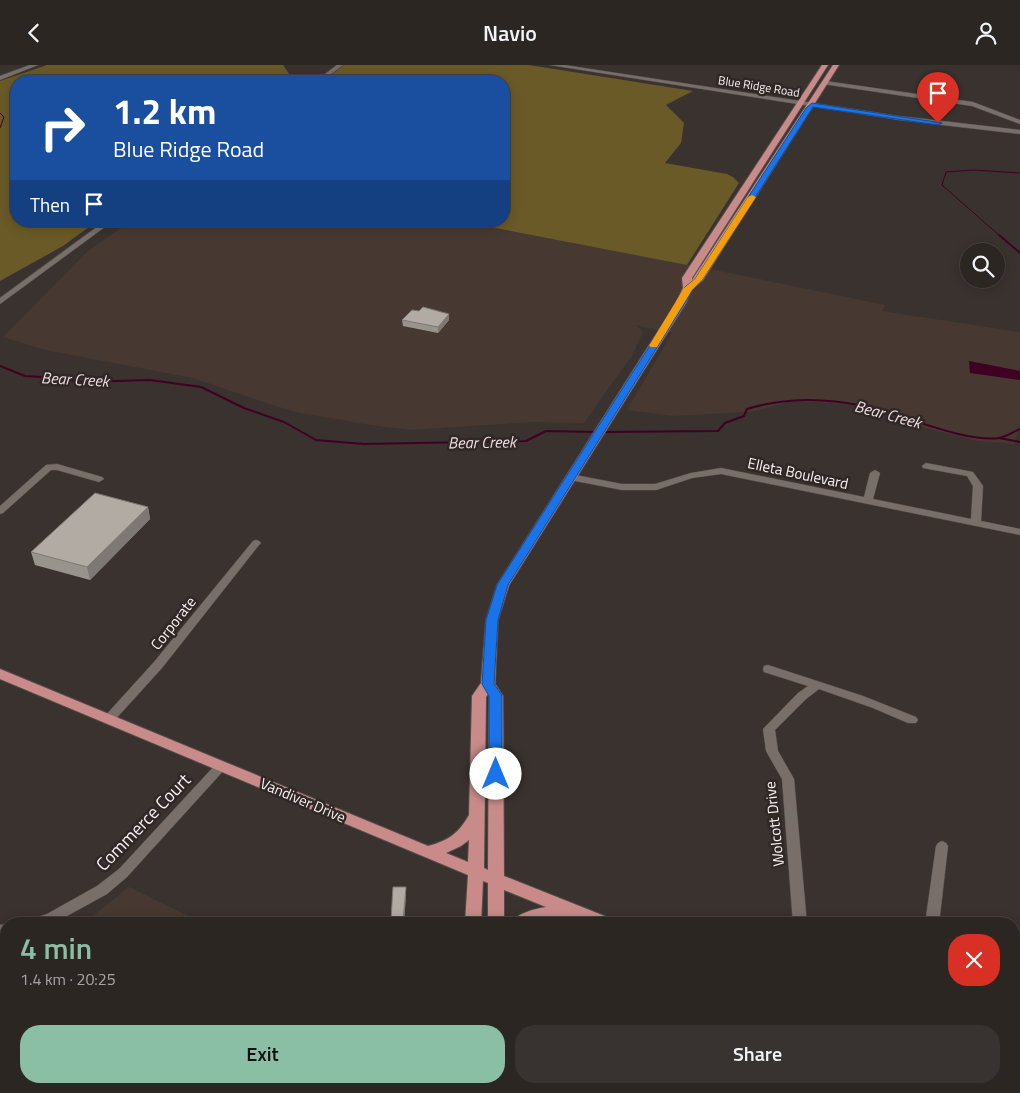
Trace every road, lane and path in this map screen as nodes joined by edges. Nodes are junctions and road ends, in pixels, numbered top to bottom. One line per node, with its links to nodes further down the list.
1 (35, 65): 7 (street)
2 (340, 65): 6 (street)
3 (553, 65): 9 (street, Blue Ridge Road)
4 (825, 65): 9 (main road)
5 (836, 65): 8 (main road)
6 (327, 75)
7 (0, 78)
8 (825, 83): 10 (main road); 11 (street)
9 (801, 103): 10 (street, Blue Ridge Road); 13 (main road)
10 (812, 105): 12 (street, Blue Ridge Road); 15 (main road)
11 (1020, 122)
12 (1020, 132)
13 (776, 142): 14 (main road); 15 (main road)
14 (755, 174): 16 (main road); 18 (main road)
15 (767, 174): 16 (main road)
16 (745, 208): 18 (main road)
17 (102, 227): 19 (street)
18 (688, 288): 22 (main road)
19 (0, 303)
20 (926, 466): 26 (street)
21 (874, 473): 24 (street)
22 (570, 477): 24 (street, Elleta Boulevard); 31 (main road)
23 (99, 479): 25 (street)
24 (868, 502): 26 (street, Elleta Boulevard)
25 (0, 511)
26 (976, 523): 27 (street, Elleta Boulevard)
27 (1020, 532)
28 (256, 543): 33 (street, Corporate)
29 (768, 669): 32 (street)
30 (0, 674): 33 (main road, Vandiver Drive)
31 (488, 684): 36 (main road); 40 (main road)
32 (816, 686): 34 (street); 47 (street, Wolcott Drive)
33 (109, 719): 35 (main road, Vandiver Drive)
34 (912, 720)
35 (222, 766): 38 (main road, Vandiver Drive); 42 (street, Commerce Court)
36 (476, 816): 38 (main road); 39 (main road)
37 (942, 846): 48 (street)
38 (426, 852): 39 (main road, Vandiver Drive)
39 (476, 872): 40 (main road, Vandiver Drive); 43 (main road)
40 (496, 880): 41 (main road, Vandiver Drive); 44 (main road)
41 (583, 915): 45 (main road); 46 (main road, Vandiver Drive)
42 (53, 917)
43 (473, 917)
44 (496, 917)
45 (529, 917)
46 (588, 917)
47 (799, 917)
48 (933, 917)

